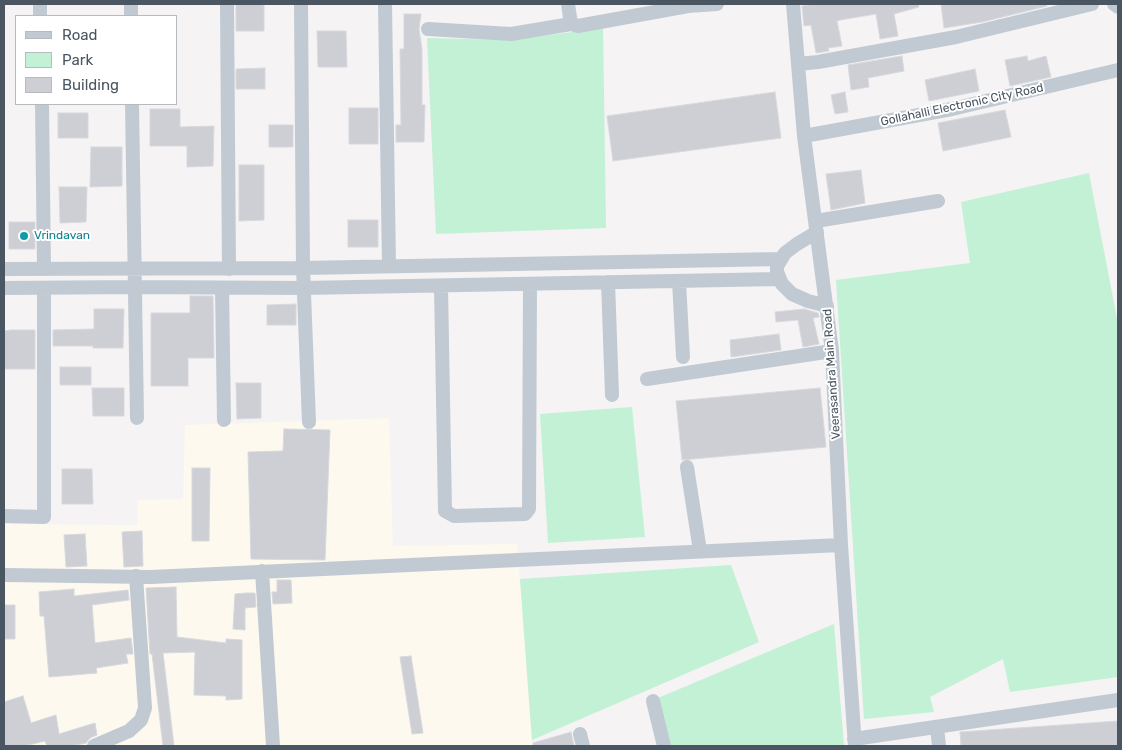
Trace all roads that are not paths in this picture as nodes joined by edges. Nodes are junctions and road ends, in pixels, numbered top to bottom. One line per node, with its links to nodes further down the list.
1 (227, 4): 22 (street)
2 (301, 4): 23 (street)
3 (386, 4): 21 (street)
4 (568, 4): 10 (street)
5 (717, 4): 10 (street)
6 (793, 4): 12 (street, Veerasandra Main Road)
7 (1092, 4): 12 (street)
8 (1114, 4): 9 (street)
9 (1118, 7)
10 (571, 24): 11 (street)
11 (428, 29)
12 (798, 64): 16 (street, Veerasandra Main Road)
13 (1118, 70): 16 (street, Gollahalli Electronic City Road)
14 (42, 105): 25 (street)
15 (132, 105): 26 (street)
16 (804, 136): 18 (street, Veerasandra Main Road)
17 (938, 201): 18 (street)
18 (817, 227): 19 (street); 37 (street, Veerasandra Main Road)
19 (780, 259): 20 (street); 27 (street)
20 (692, 261): 21 (street); 28 (street)
21 (389, 266): 23 (street)
22 (229, 268): 23 (street); 26 (street)
23 (303, 268): 36 (street)
24 (4, 269): 25 (street)
25 (44, 269): 26 (street)
26 (135, 269): 32 (street)
27 (780, 279): 28 (street); 37 (street)
28 (686, 281): 29 (street); 39 (street)
29 (608, 282): 30 (street); 41 (street)
30 (530, 284): 31 (street); 31 (street)
31 (441, 286): 36 (street)
32 (135, 287): 34 (street); 35 (street); 42 (street)
33 (4, 288): 34 (street)
34 (44, 288): 46 (street)
35 (222, 288): 36 (street); 43 (street)
36 (304, 288): 44 (street)
37 (827, 306): 38 (street, Veerasandra Main Road)
38 (832, 351): 40 (street); 47 (street, Veerasandra Main Road)
39 (683, 357)
40 (647, 379)
41 (612, 395)
42 (137, 418)
43 (224, 420)
44 (309, 422)
45 (687, 467): 48 (street)
46 (4, 516)
47 (841, 545): 48 (street); 55 (street, Veerasandra Main Road)
48 (700, 551): 49 (street)
49 (262, 571): 51 (street); 57 (street)
50 (4, 575): 51 (street)
51 (136, 576): 56 (street)
52 (1118, 700): 54 (street)
53 (653, 701): 58 (street)
54 (937, 727): 55 (street); 59 (street)
55 (855, 743)
56 (94, 746)
57 (273, 746)
58 (664, 746)
59 (939, 746)

